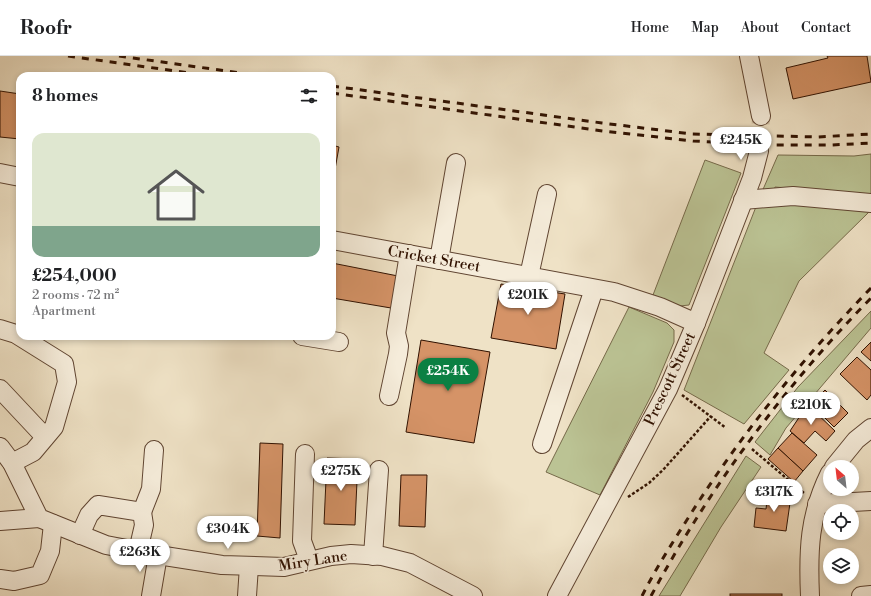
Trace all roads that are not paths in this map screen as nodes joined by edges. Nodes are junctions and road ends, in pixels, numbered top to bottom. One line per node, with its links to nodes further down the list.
1 (749, 56): 2 (street)
2 (761, 116)
3 (758, 151): 8 (street, Prescott Street)
4 (456, 163): 12 (street)
5 (0, 173): 6 (street)
6 (16, 176)
7 (547, 194): 13 (street)
8 (743, 200): 9 (street); 15 (street, Prescott Street)
9 (871, 203)
10 (336, 241): 11 (street, Cricket Street)
11 (409, 254): 12 (street, Cricket Street); 22 (street)
12 (439, 260): 13 (street, Cricket Street)
13 (529, 276): 14 (street, Cricket Street)
14 (594, 288): 15 (street, Cricket Street); 25 (street)
15 (696, 323): 49 (street, Prescott Street)
16 (0, 329): 17 (street)
17 (16, 334)
18 (26, 340): 24 (street)
19 (327, 340): 20 (street)
20 (339, 342)
21 (0, 389): 24 (street)
22 (389, 396)
23 (871, 428): 29 (street)
24 (45, 437): 30 (street)
25 (542, 444)
26 (0, 447): 30 (street)
27 (154, 450): 35 (street)
28 (305, 454): 42 (street)
29 (840, 460)
30 (12, 463): 37 (street)
31 (379, 470): 41 (street)
32 (823, 490): 34 (street)
33 (871, 501): 34 (street)
34 (817, 504): 50 (street)
35 (142, 512): 38 (street); 39 (street)
36 (0, 521): 37 (street)
37 (46, 521): 38 (street, Miry Lane); 44 (street)
38 (80, 535): 39 (street, Miry Lane)
39 (138, 551): 40 (street, Miry Lane)
40 (158, 556): 43 (street, Miry Lane); 46 (street)
41 (373, 556): 42 (street, Miry Lane); 48 (street, Miry Lane)
42 (309, 560): 43 (street, Miry Lane)
43 (249, 566): 47 (street)
44 (0, 580)
45 (871, 595): 51 (street)
46 (151, 596)
47 (247, 596)
48 (474, 596)
49 (557, 596)
50 (810, 596)
51 (861, 596)

